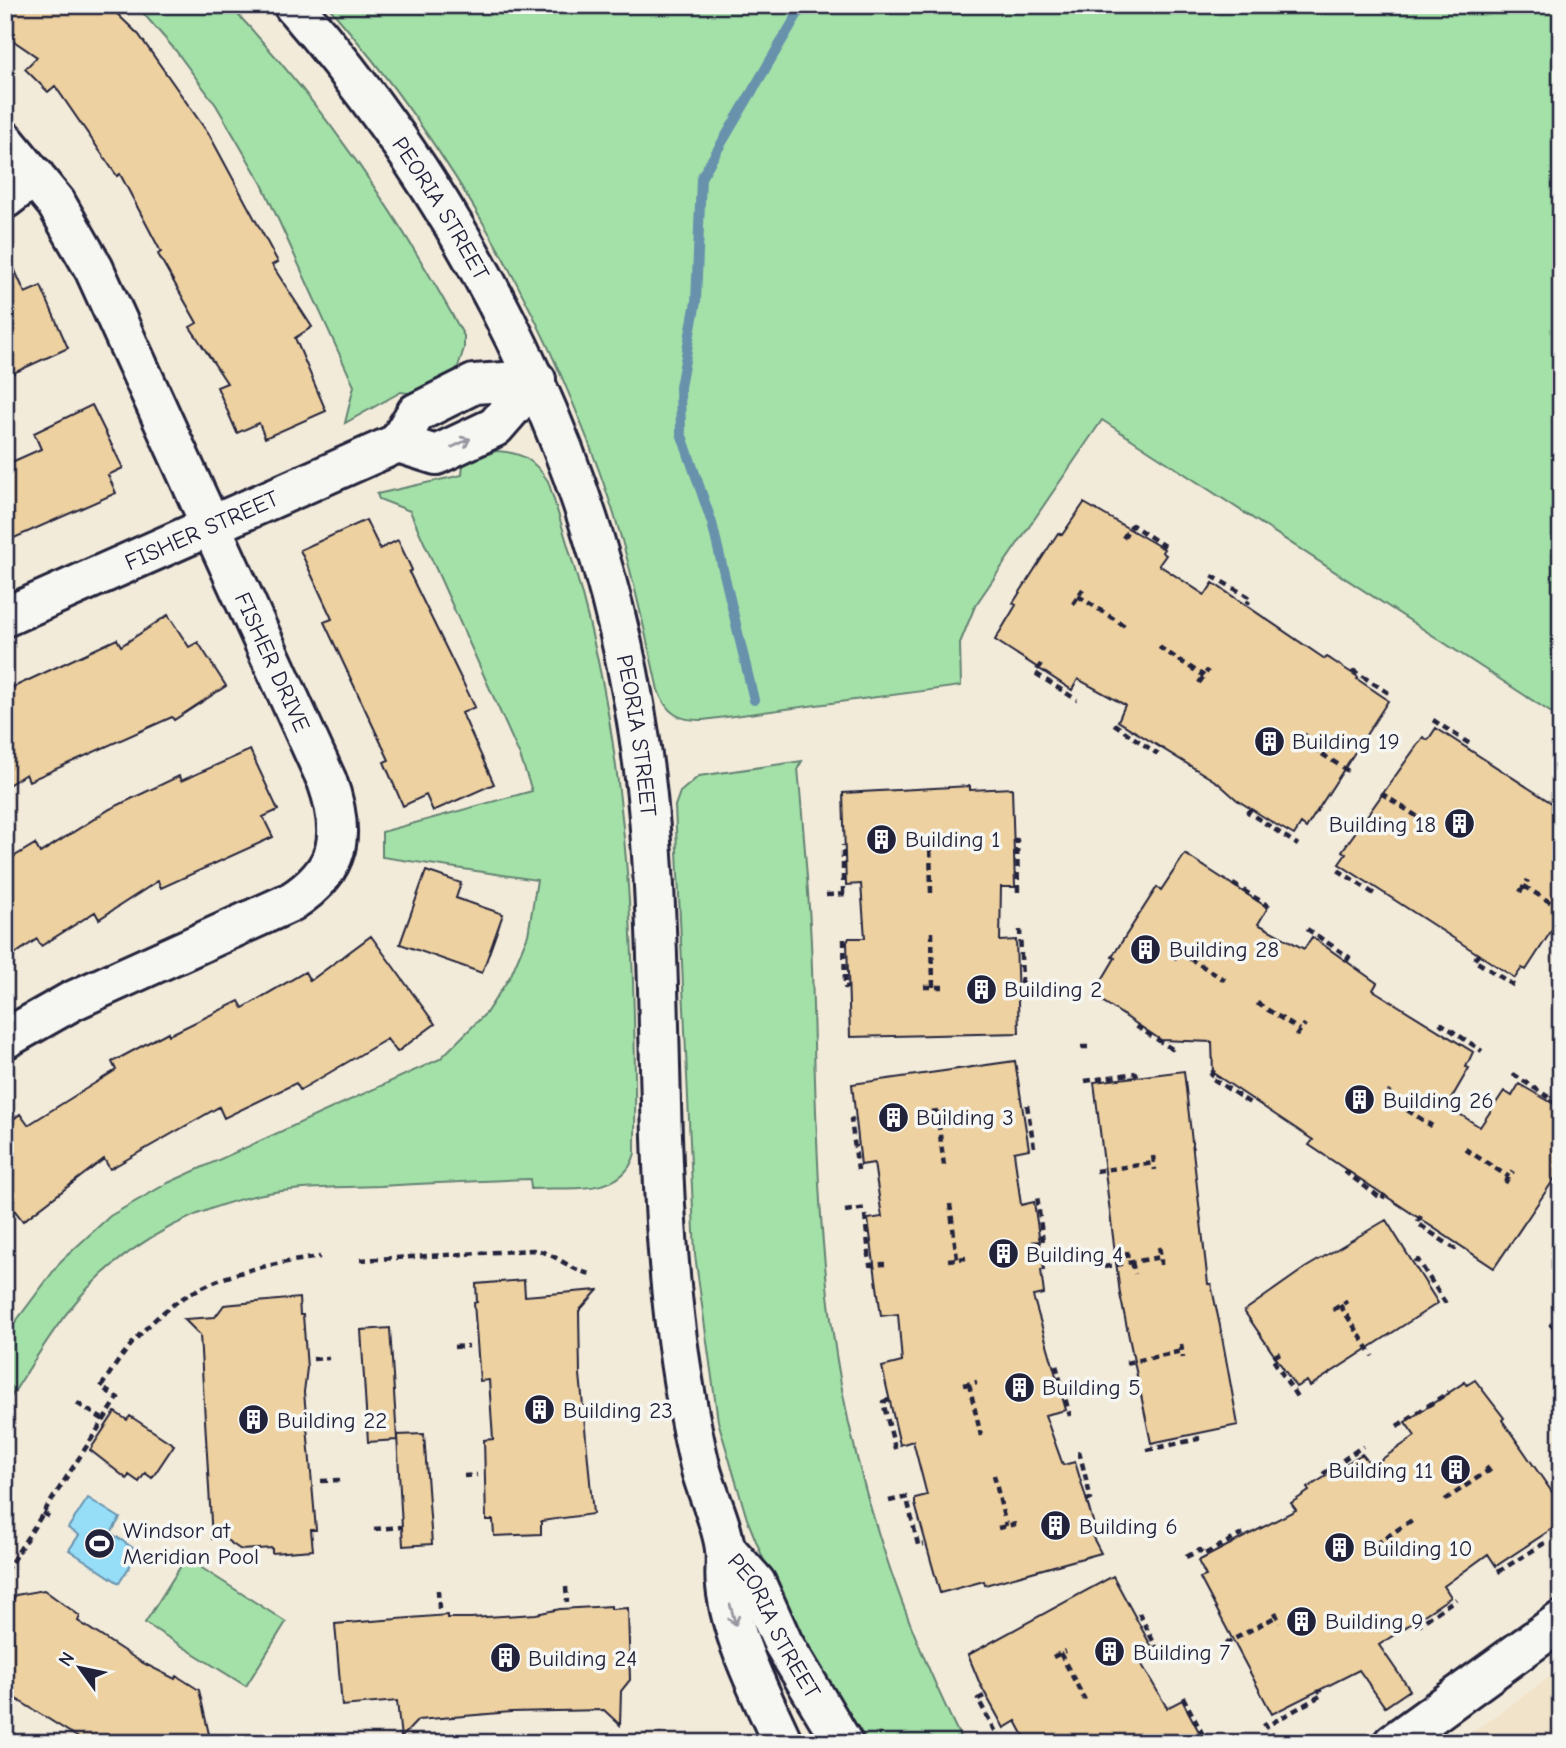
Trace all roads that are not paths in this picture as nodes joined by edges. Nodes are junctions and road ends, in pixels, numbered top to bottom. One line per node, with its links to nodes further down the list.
1 (293, 5): 5 (main road, PEORIA STREET)
2 (5, 141): 3 (main road, FISHER DRIVE)
3 (35, 176): 4 (main road); 6 (main road, FISHER DRIVE)
4 (5, 199)
5 (536, 380): 6 (main road, FISHER STREET, one-way to 5); 9 (main road, PEORIA STREET)
6 (211, 526): 7 (main road, FISHER STREET); 8 (main road, FISHER DRIVE)
7 (5, 617)
8 (5, 1039)
9 (725, 1548): 11 (main road, PEORIA STREET, one-way to 11); 12 (main road, PEORIA STREET)
10 (1561, 1621): 13 (main road)
11 (783, 1743)
12 (843, 1743)
13 (1393, 1743)

